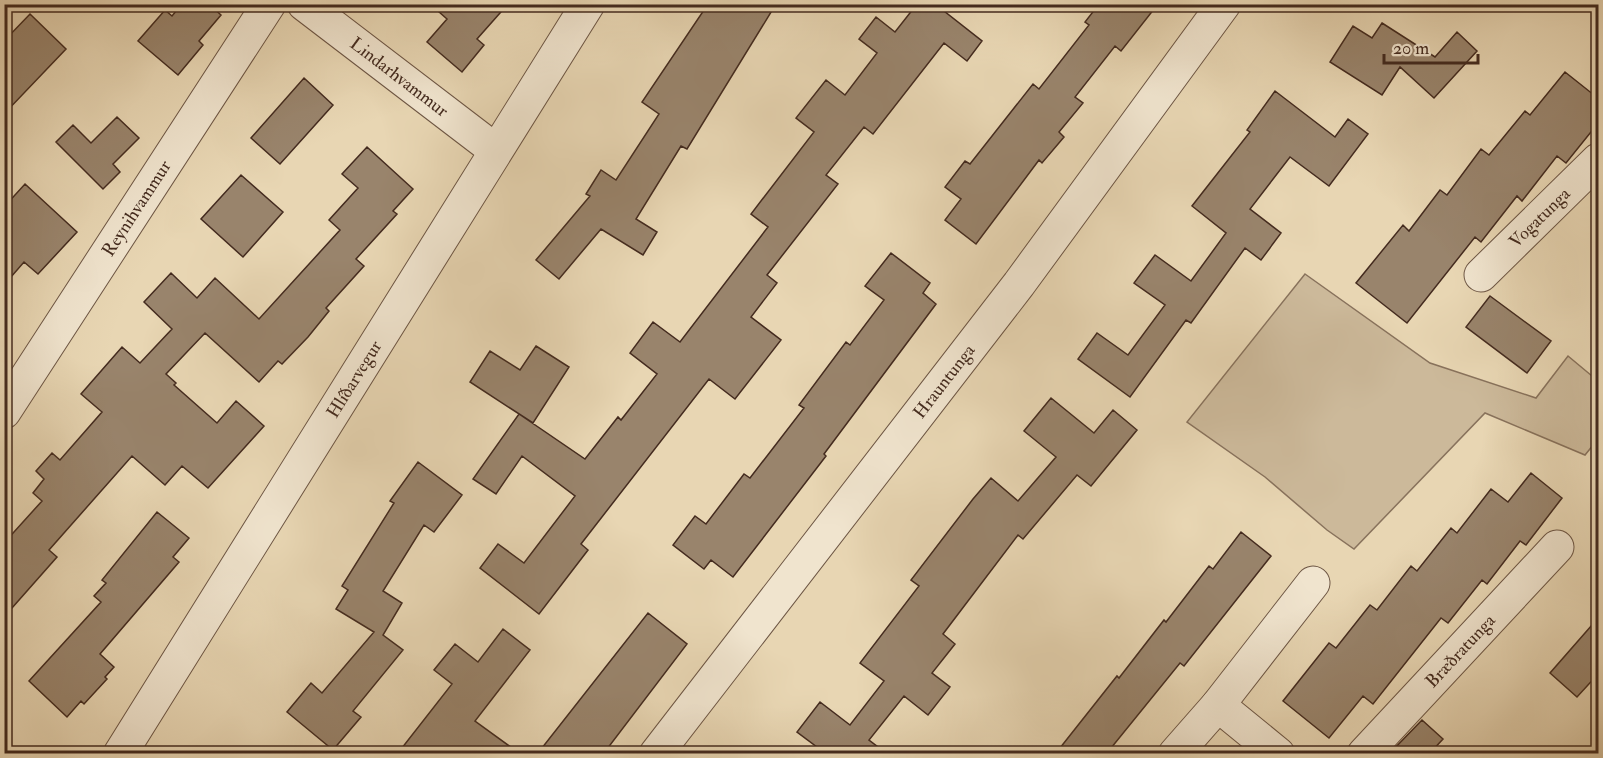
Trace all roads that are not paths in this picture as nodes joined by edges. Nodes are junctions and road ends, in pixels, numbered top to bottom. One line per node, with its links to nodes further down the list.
1 (269, 4): 8 (street, Reynihvammur)
2 (304, 4): 5 (street, Lindarhvammur)
3 (588, 4): 5 (street, Hlíðarvegur)
4 (1224, 4): 13 (street, Hrauntunga)
5 (495, 150): 12 (street, Hlíðarvegur)
6 (1599, 160): 7 (street, Vogatunga)
7 (1481, 275)
8 (4, 412)
9 (1557, 547): 16 (street, Bræðratunga)
10 (1313, 583): 11 (street)
11 (1218, 705): 14 (street); 15 (street)
12 (120, 753)
13 (656, 753)
14 (1175, 753)
15 (1278, 753)
16 (1364, 753)

